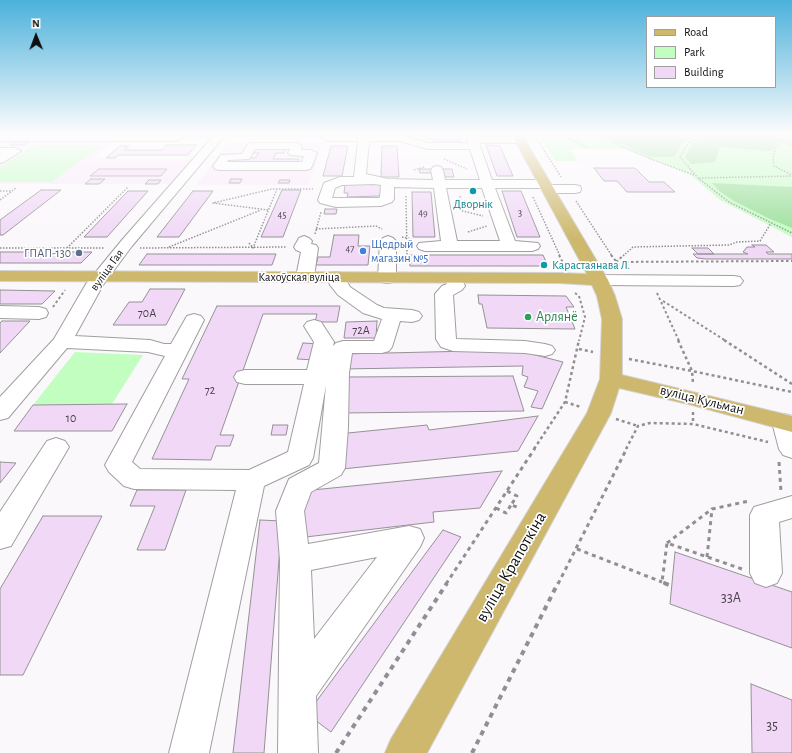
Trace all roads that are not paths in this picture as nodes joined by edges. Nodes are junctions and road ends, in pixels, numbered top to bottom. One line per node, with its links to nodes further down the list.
1 (192, 168): 19 (street, вуліца Гая)
2 (361, 168): 6 (street)
3 (440, 168): 9 (street)
4 (482, 168): 7 (street)
5 (536, 168): 10 (main road, вуліца Крапоткіна)
6 (374, 180): 8 (street); 8 (street)
7 (486, 180): 9 (street); 10 (street); 16 (street)
8 (388, 183): 9 (street)
9 (439, 184): 12 (street)
10 (546, 186): 11 (street); 24 (main road, вуліца Крапоткіна)
11 (572, 188)
12 (449, 242): 15 (street); 16 (street)
13 (388, 245): 22 (street)
14 (306, 246): 20 (street)
15 (425, 246)
16 (510, 246): 17 (street)
17 (532, 246)
18 (0, 276): 19 (main road, Кахоўская вуліца)
19 (101, 276): 20 (main road, Кахоўская вуліца); 30 (street, вуліца Гая)
20 (305, 277): 21 (main road, Кахоўская вуліца)
21 (336, 277): 22 (main road, Кахоўская вуліца); 42 (street)
22 (387, 278): 23 (main road, Кахоўская вуліца)
23 (454, 278): 24 (main road, Кахоўская вуліца); 32 (street)
24 (599, 280): 25 (street); 33 (main road, вуліца Крапоткіна)
25 (734, 281)
26 (0, 312): 27 (street)
27 (45, 312)
28 (194, 320): 31 (street)
29 (314, 326): 35 (street)
30 (62, 342): 31 (street); 36 (street, вуліца Гая)
31 (179, 350): 39 (street)
32 (545, 350)
33 (611, 367): 37 (main road, вуліца Кульман); 47 (main road, вуліца Крапоткіна)
34 (245, 377): 35 (street)
35 (317, 377): 39 (street)
36 (0, 412)
37 (788, 437)
38 (56, 447): 41 (street)
39 (252, 480): 45 (street)
40 (786, 501): 43 (street)
41 (0, 537)
42 (296, 560): 44 (street); 44 (street)
43 (758, 573)
44 (297, 691): 46 (street)
45 (189, 753)
46 (298, 753)
47 (405, 753)

